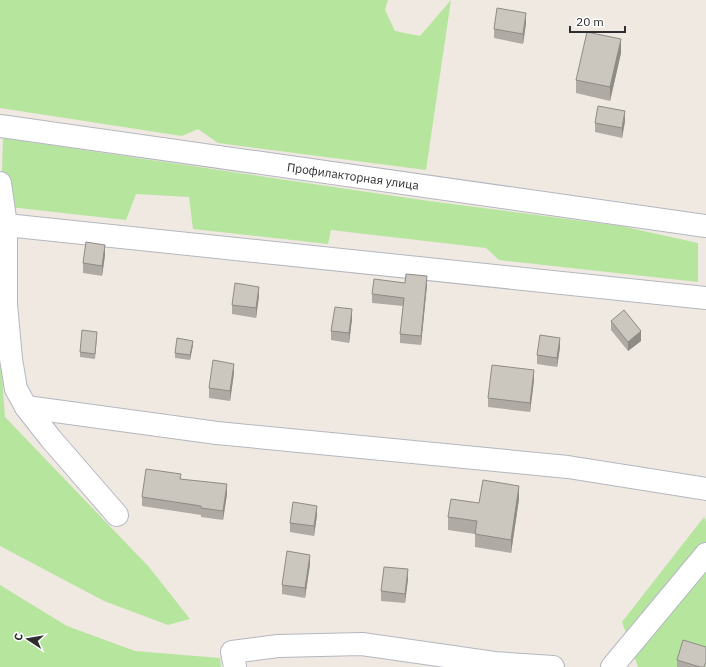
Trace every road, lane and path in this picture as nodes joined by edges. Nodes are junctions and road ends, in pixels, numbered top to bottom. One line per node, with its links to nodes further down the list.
1 (0, 126): 4 (street, Профилакторная улица)
2 (0, 183): 3 (street)
3 (6, 225): 5 (street); 6 (street)
4 (706, 226)
5 (706, 298)
6 (26, 407): 7 (street); 8 (street)
7 (706, 489)
8 (117, 514)
9 (706, 554): 12 (street)
10 (235, 667): 11 (street)
11 (553, 667)
12 (612, 667)

